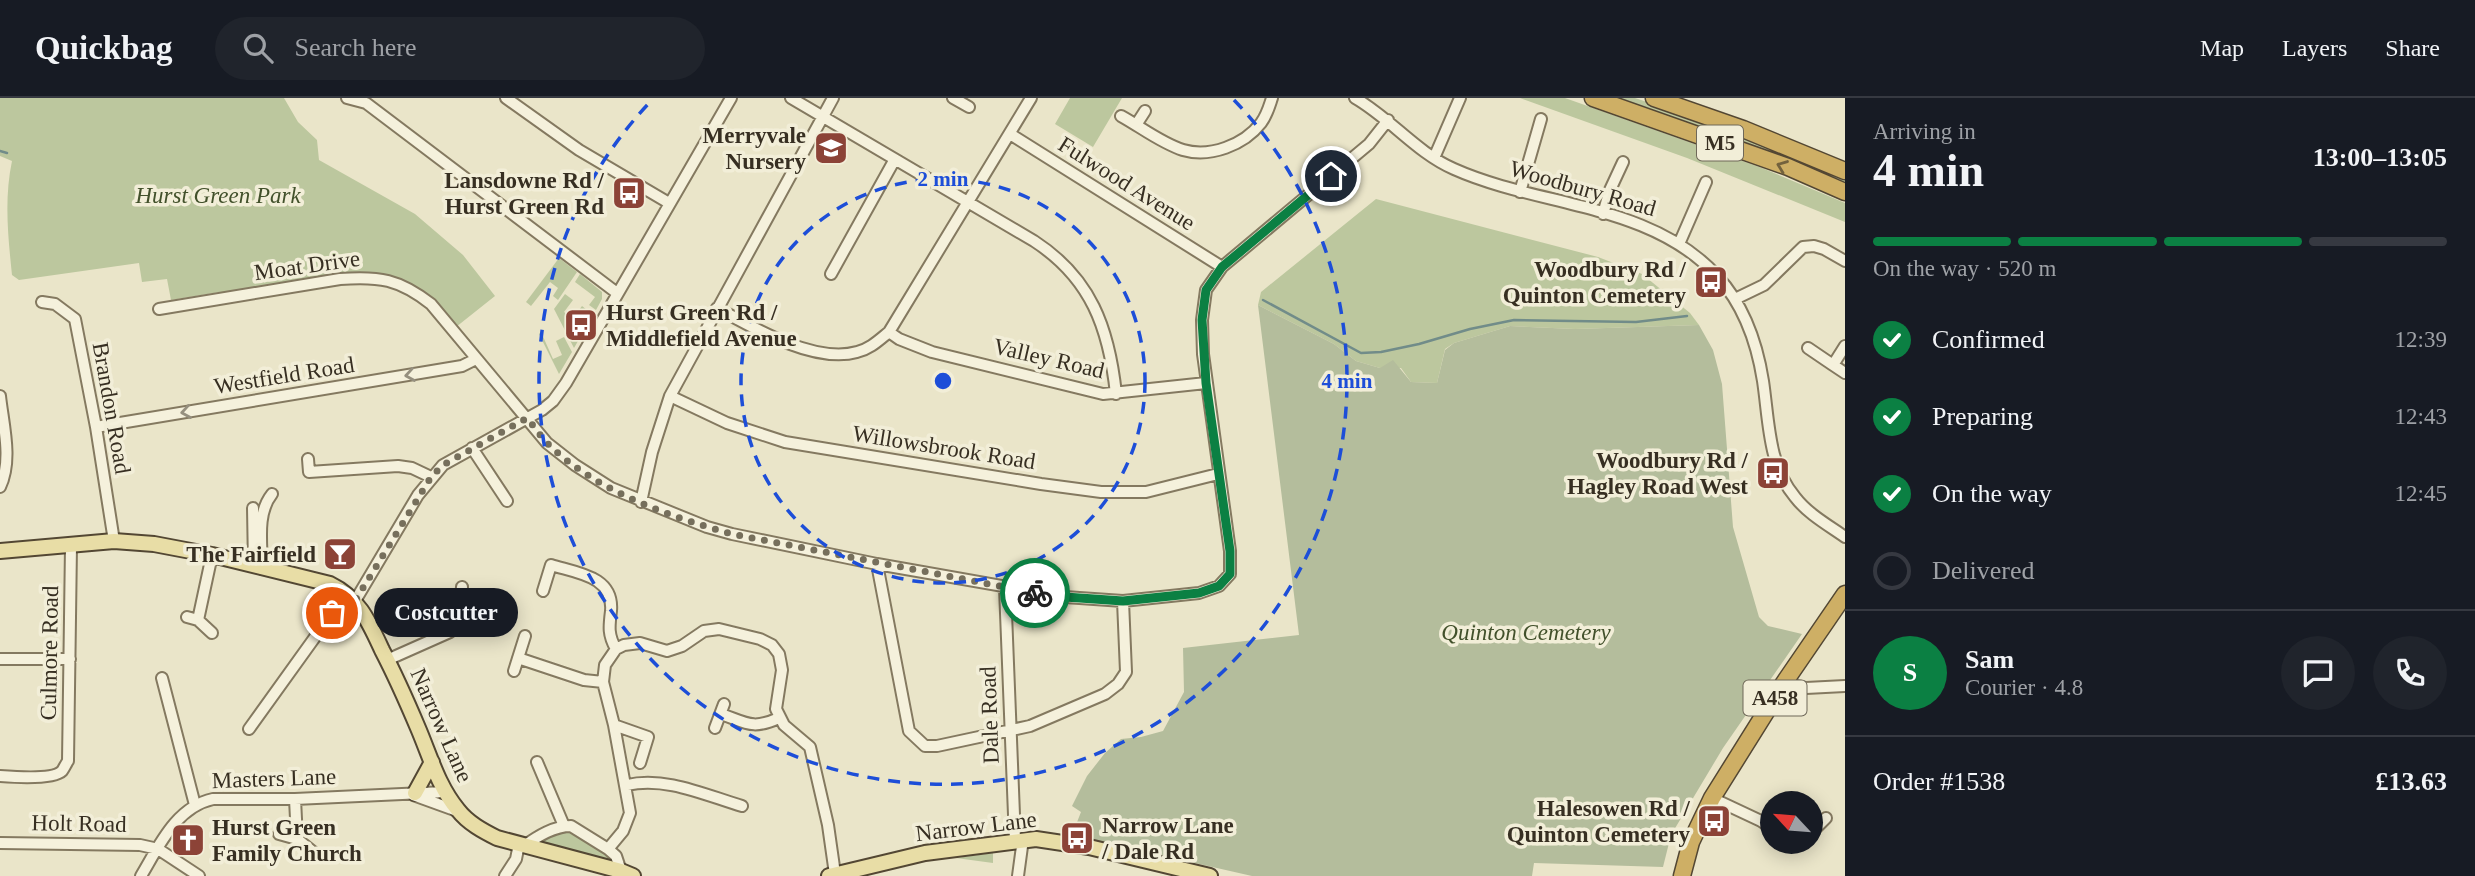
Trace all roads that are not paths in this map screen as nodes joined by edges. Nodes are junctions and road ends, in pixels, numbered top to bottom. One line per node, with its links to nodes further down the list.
1 (347, 98): 13 (street)
2 (731, 98): 30 (street)
3 (792, 98): 16 (street)
4 (833, 98): 16 (street)
5 (953, 98): 14 (street)
6 (1031, 98): 21 (street)
7 (1272, 98): 19 (street)
8 (1355, 98): 18 (street, Woodbury Road)
9 (1593, 98): 28 (highway, M5, one-way to 9)
10 (1654, 98): 25 (highway, M5)
11 (508, 99): 30 (street)
12 (1463, 99): 22 (street)
13 (368, 101): 36 (street)
14 (969, 107)
15 (1145, 111): 19 (street)
16 (823, 116): 23 (street); 39 (street)
17 (1121, 116): 19 (street)
18 (1388, 120): 22 (street, Woodbury Road); 34 (street)
19 (1136, 125)
20 (1543, 125): 27 (street)
21 (1010, 134): 29 (street); 34 (street, Fulwood Avenue)
22 (1434, 158): 27 (street, Woodbury Road)
23 (895, 159): 29 (street); 35 (street)
24 (1623, 162): 31 (street)
25 (1845, 171)
26 (1706, 182): 32 (street)
27 (1520, 192): 31 (street, Woodbury Road)
28 (1845, 192)
29 (968, 202): 41 (street); 48 (street)
30 (669, 203): 36 (street)
31 (1603, 214): 32 (street, Woodbury Road)
32 (1679, 244): 37 (street, Woodbury Road)
33 (1845, 261): 37 (street)
34 (1222, 267): 47 (street)
35 (831, 274)
36 (617, 293): 51 (street)
37 (1735, 299): 62 (street, Woodbury Road)
38 (43, 302): 52 (street, Brandon Road)
39 (717, 308): 41 (street); 50 (street)
40 (159, 309): 44 (street, Moat Drive)
41 (889, 332): 48 (street, Valley Road)
42 (1845, 346): 45 (street)
43 (1808, 348): 45 (street)
44 (476, 359): 51 (street, Moat Drive); 52 (street, Westfield Road, one-way to 52)
45 (1833, 365): 46 (street)
46 (1845, 373)
47 (1206, 383): 48 (street, Valley Road); 55 (street)
48 (1116, 394)
49 (0, 396): 57 (street)
50 (670, 396): 55 (street, Willowsbrook Road); 60 (street)
51 (527, 418): 53 (street); 60 (street, Moat Drive)
52 (96, 427): 63 (street, Brandon Road)
53 (472, 448): 56 (street); 59 (street)
54 (308, 459): 56 (street)
55 (1218, 474): 74 (street, Moat Drive)
56 (431, 477): 73 (street)
57 (0, 486)
58 (272, 494): 68 (street)
59 (507, 502)
60 (641, 502): 67 (street, Moat Drive)
61 (253, 508): 68 (street)
62 (1845, 537)
63 (114, 541): 64 (main road); 66 (main road)
64 (71, 546): 65 (main road); 82 (street, Culmore Road)
65 (0, 551)
66 (212, 555): 68 (main road); 77 (street)
67 (877, 564): 70 (street, Moat Drive); 93 (street)
68 (258, 567): 73 (main road)
69 (463, 587): 76 (street)
70 (1004, 588): 74 (street, Moat Drive); 93 (street, Dale Road)
71 (543, 591): 79 (street)
72 (1843, 596): 87 (highway, A458)
73 (351, 597): 83 (main road, Narrow Lane); 92 (street)
74 (1123, 601): 93 (street)
75 (445, 602): 76 (street)
76 (460, 606): 83 (street)
77 (212, 633)
78 (525, 636): 80 (street)
79 (616, 649): 86 (street); 89 (street)
80 (518, 658): 84 (street); 86 (street)
81 (0, 659): 82 (street)
82 (70, 659): 97 (street, Culmore Road)
83 (387, 660): 94 (main road, Narrow Lane)
84 (514, 671)
85 (162, 678): 103 (street)
86 (603, 682): 90 (street)
87 (1784, 683): 88 (street); 101 (highway, A458)
88 (1845, 687)
89 (779, 718): 91 (street); 117 (street)
90 (614, 725): 96 (street); 98 (street)
91 (715, 728)
92 (249, 729)
93 (1012, 730): 110 (street, Dale Road)
94 (432, 762): 99 (main road, Narrow Lane); 100 (main road)
95 (537, 762): 107 (street)
96 (640, 763)
97 (0, 776)
98 (627, 785): 104 (street); 114 (street)
99 (445, 792): 100 (street, Masters Lane); 105 (main road, Narrow Lane)
100 (412, 793): 102 (street, Masters Lane); 105 (street)
101 (1712, 798): 106 (street); 123 (highway, A458)
102 (295, 799): 103 (street, Masters Lane); 109 (street)
103 (195, 805): 113 (street, Masters Lane)
104 (742, 806)
105 (460, 812): 112 (main road, Narrow Lane)
106 (1760, 821)
107 (564, 826): 112 (street); 114 (street)
108 (279, 834): 109 (street)
109 (297, 839): 115 (street)
110 (1019, 840): 117 (main road, Narrow Lane); 121 (street, Dale Road); 122 (main road, Narrow Lane)
111 (0, 843): 113 (street, Holt Road)
112 (522, 845): 116 (main road, Narrow Lane); 120 (street)
113 (158, 849): 118 (street, Masters Lane); 119 (street)
114 (608, 849): 116 (street)
115 (318, 856)
116 (627, 873)
117 (832, 875)
118 (141, 876)
119 (199, 876)
120 (505, 876)
121 (1018, 876)
122 (1210, 876)
123 (1682, 876)

